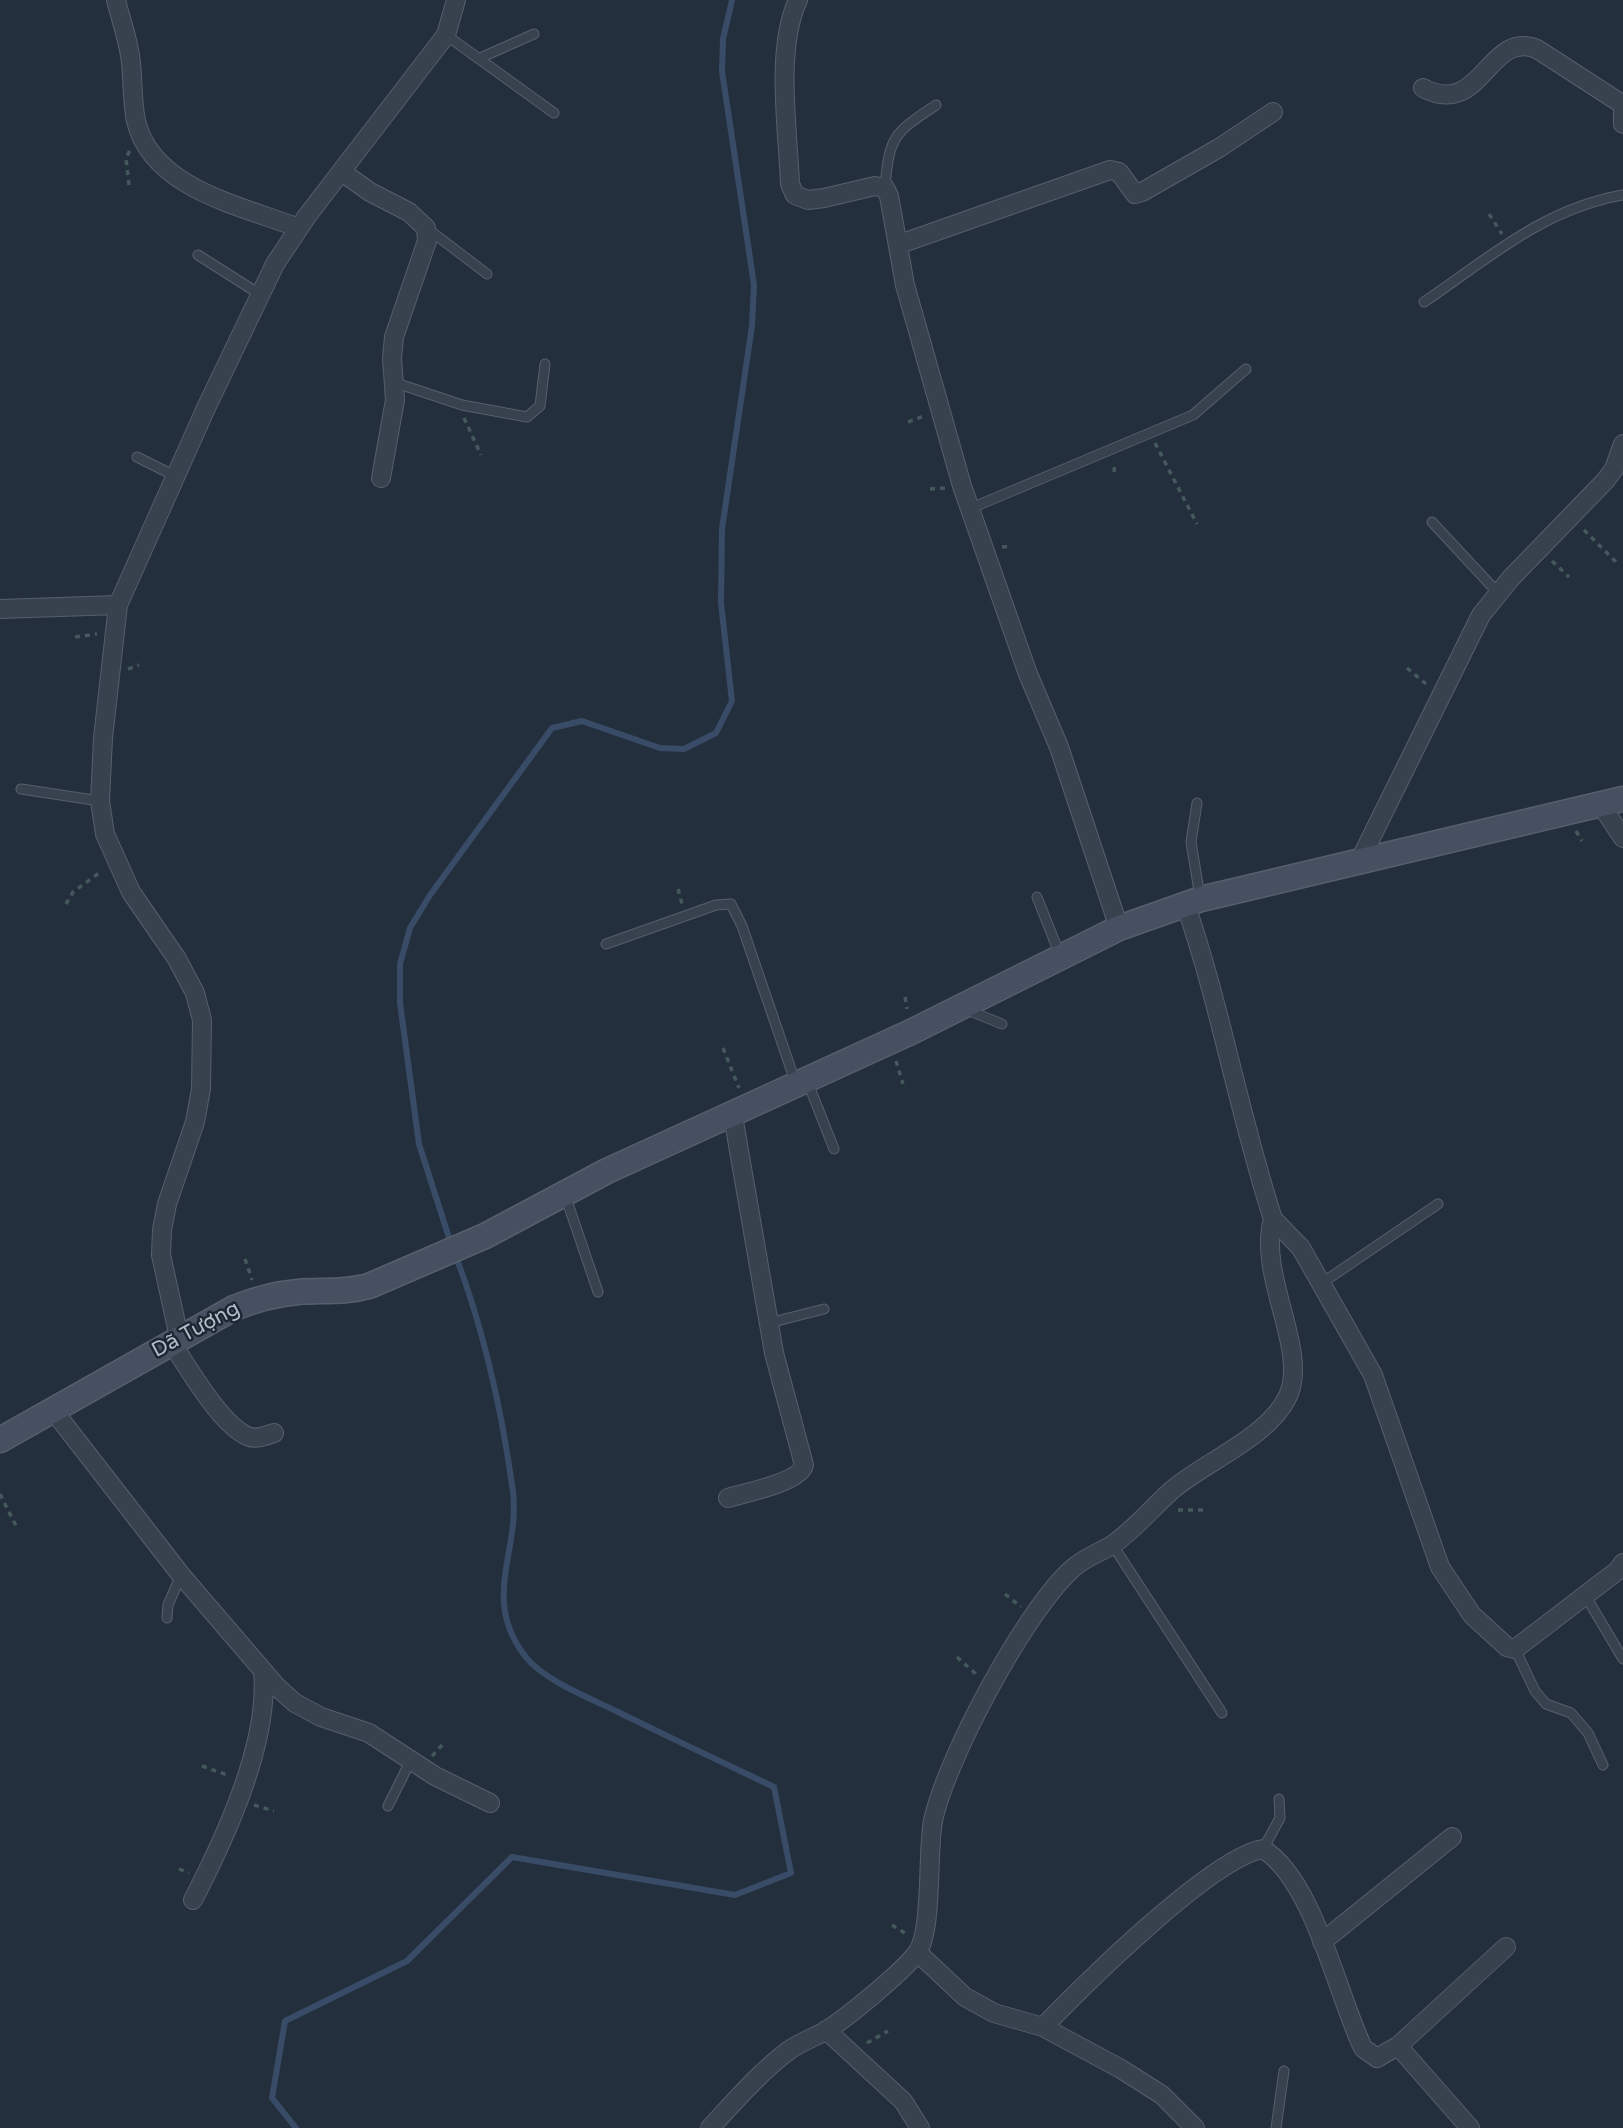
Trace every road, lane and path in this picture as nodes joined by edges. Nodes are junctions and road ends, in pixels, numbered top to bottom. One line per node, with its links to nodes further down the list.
1 (116, 0): 13 (street)
2 (456, 0): 5 (street)
3 (798, 0): 16 (street)
4 (534, 34): 6 (lane)
5 (446, 35): 6 (lane); 14 (street)
6 (480, 58): 11 (lane)
7 (1423, 88): 8 (street)
8 (1623, 104): 12 (street)
9 (936, 105): 16 (lane)
10 (1273, 112): 21 (street)
11 (554, 113)
12 (1623, 124)
13 (142, 139): 15 (path); 19 (street)
14 (342, 172): 19 (street); 20 (street)
15 (129, 185)
16 (886, 188): 21 (street)
17 (1623, 195): 22 (lane)
18 (1489, 214): 22 (path)
19 (299, 228): 25 (street)
20 (426, 228): 24 (lane); 29 (street)
21 (900, 244): 37 (street)
22 (1509, 244): 26 (lane)
23 (198, 255): 25 (lane)
24 (487, 274)
25 (261, 295): 35 (street)
26 (1424, 302)
27 (545, 364): 30 (lane)
28 (1246, 369): 31 (lane)
29 (396, 383): 30 (lane); 36 (street)
30 (462, 405): 33 (path)
31 (1151, 435): 37 (lane); 40 (path)
32 (1623, 444): 38 (street)
33 (481, 455)
34 (137, 457): 35 (lane)
35 (175, 477): 45 (street)
36 (381, 478)
37 (970, 509): 61 (street)
38 (1572, 518): 41 (street); 42 (path)
39 (1432, 522): 44 (lane)
40 (1198, 524)
41 (1540, 549): 43 (path); 44 (street)
42 (1616, 562)
43 (1569, 577)
44 (1498, 593): 50 (street)
45 (118, 605): 46 (street); 47 (street)
46 (0, 609)
47 (113, 631): 48 (path); 52 (street)
48 (75, 637)
49 (1407, 668): 50 (path)
50 (1442, 696): 57 (street)
51 (21, 789): 52 (lane)
52 (100, 801): 56 (street)
53 (1612, 802): 55 (street); 57 (street, Dã Tượng)
54 (1197, 803): 59 (lane)
55 (1623, 838)
56 (116, 862): 60 (path); 77 (street)
57 (1359, 862): 59 (street, Dã Tượng)
58 (1037, 897): 63 (lane)
59 (1193, 901): 61 (street, Dã Tượng); 72 (street)
60 (66, 904)
61 (1119, 928): 63 (street, Dã Tượng)
62 (606, 944): 67 (lane)
63 (1061, 957): 64 (street, Dã Tượng)
64 (960, 1007): 65 (lane); 67 (street, Dã Tượng)
65 (1002, 1024)
66 (723, 1048): 68 (path)
67 (802, 1083): 68 (street, Dã Tượng); 69 (lane)
68 (740, 1113): 70 (street, Dã Tượng); 76 (street)
69 (834, 1149)
70 (564, 1194): 74 (lane); 77 (street, Dã Tượng)
71 (1438, 1204): 73 (lane)
72 (1273, 1219): 73 (street); 84 (street)
73 (1322, 1283): 89 (street)
74 (598, 1292)
75 (824, 1309): 76 (lane)
76 (769, 1323): 82 (street)
77 (175, 1339): 78 (street, Dã Tượng); 79 (street)
78 (53, 1410): 80 (street, Dã Tượng); 86 (street)
79 (274, 1433)
80 (0, 1440)
81 (0, 1494): 83 (path)
82 (728, 1498)
83 (16, 1526)
84 (1112, 1544): 93 (street); 94 (lane)
85 (1623, 1563): 87 (street)
86 (181, 1576): 88 (lane); 92 (street)
87 (1585, 1595): 89 (street); 91 (lane)
88 (167, 1618)
89 (1515, 1649): 96 (lane)
90 (957, 1657): 93 (path)
91 (1623, 1659)
92 (263, 1671): 95 (street); 98 (street)
93 (992, 1688): 107 (street)
94 (1222, 1713)
95 (411, 1760): 100 (street); 101 (lane)
96 (1603, 1765)
97 (202, 1766): 98 (path)
98 (245, 1782): 104 (street)
99 (1279, 1799): 103 (lane)
100 (490, 1803)
101 (387, 1806)
102 (1452, 1837): 105 (street)
103 (1263, 1849): 105 (street); 108 (street)
104 (193, 1900)
105 (1322, 1942): 111 (street)
106 (1506, 1947): 111 (street)
107 (917, 1952): 108 (street); 109 (street)
108 (1043, 2027): 116 (street)
109 (827, 2030): 112 (street); 114 (street)
110 (888, 2031): 112 (path)
111 (1398, 2046): 118 (street)
112 (850, 2052): 115 (street)
113 (1284, 2071): 117 (lane)
114 (710, 2128)
115 (920, 2128)
116 (1195, 2128)
117 (1276, 2128)
118 (1470, 2128)

